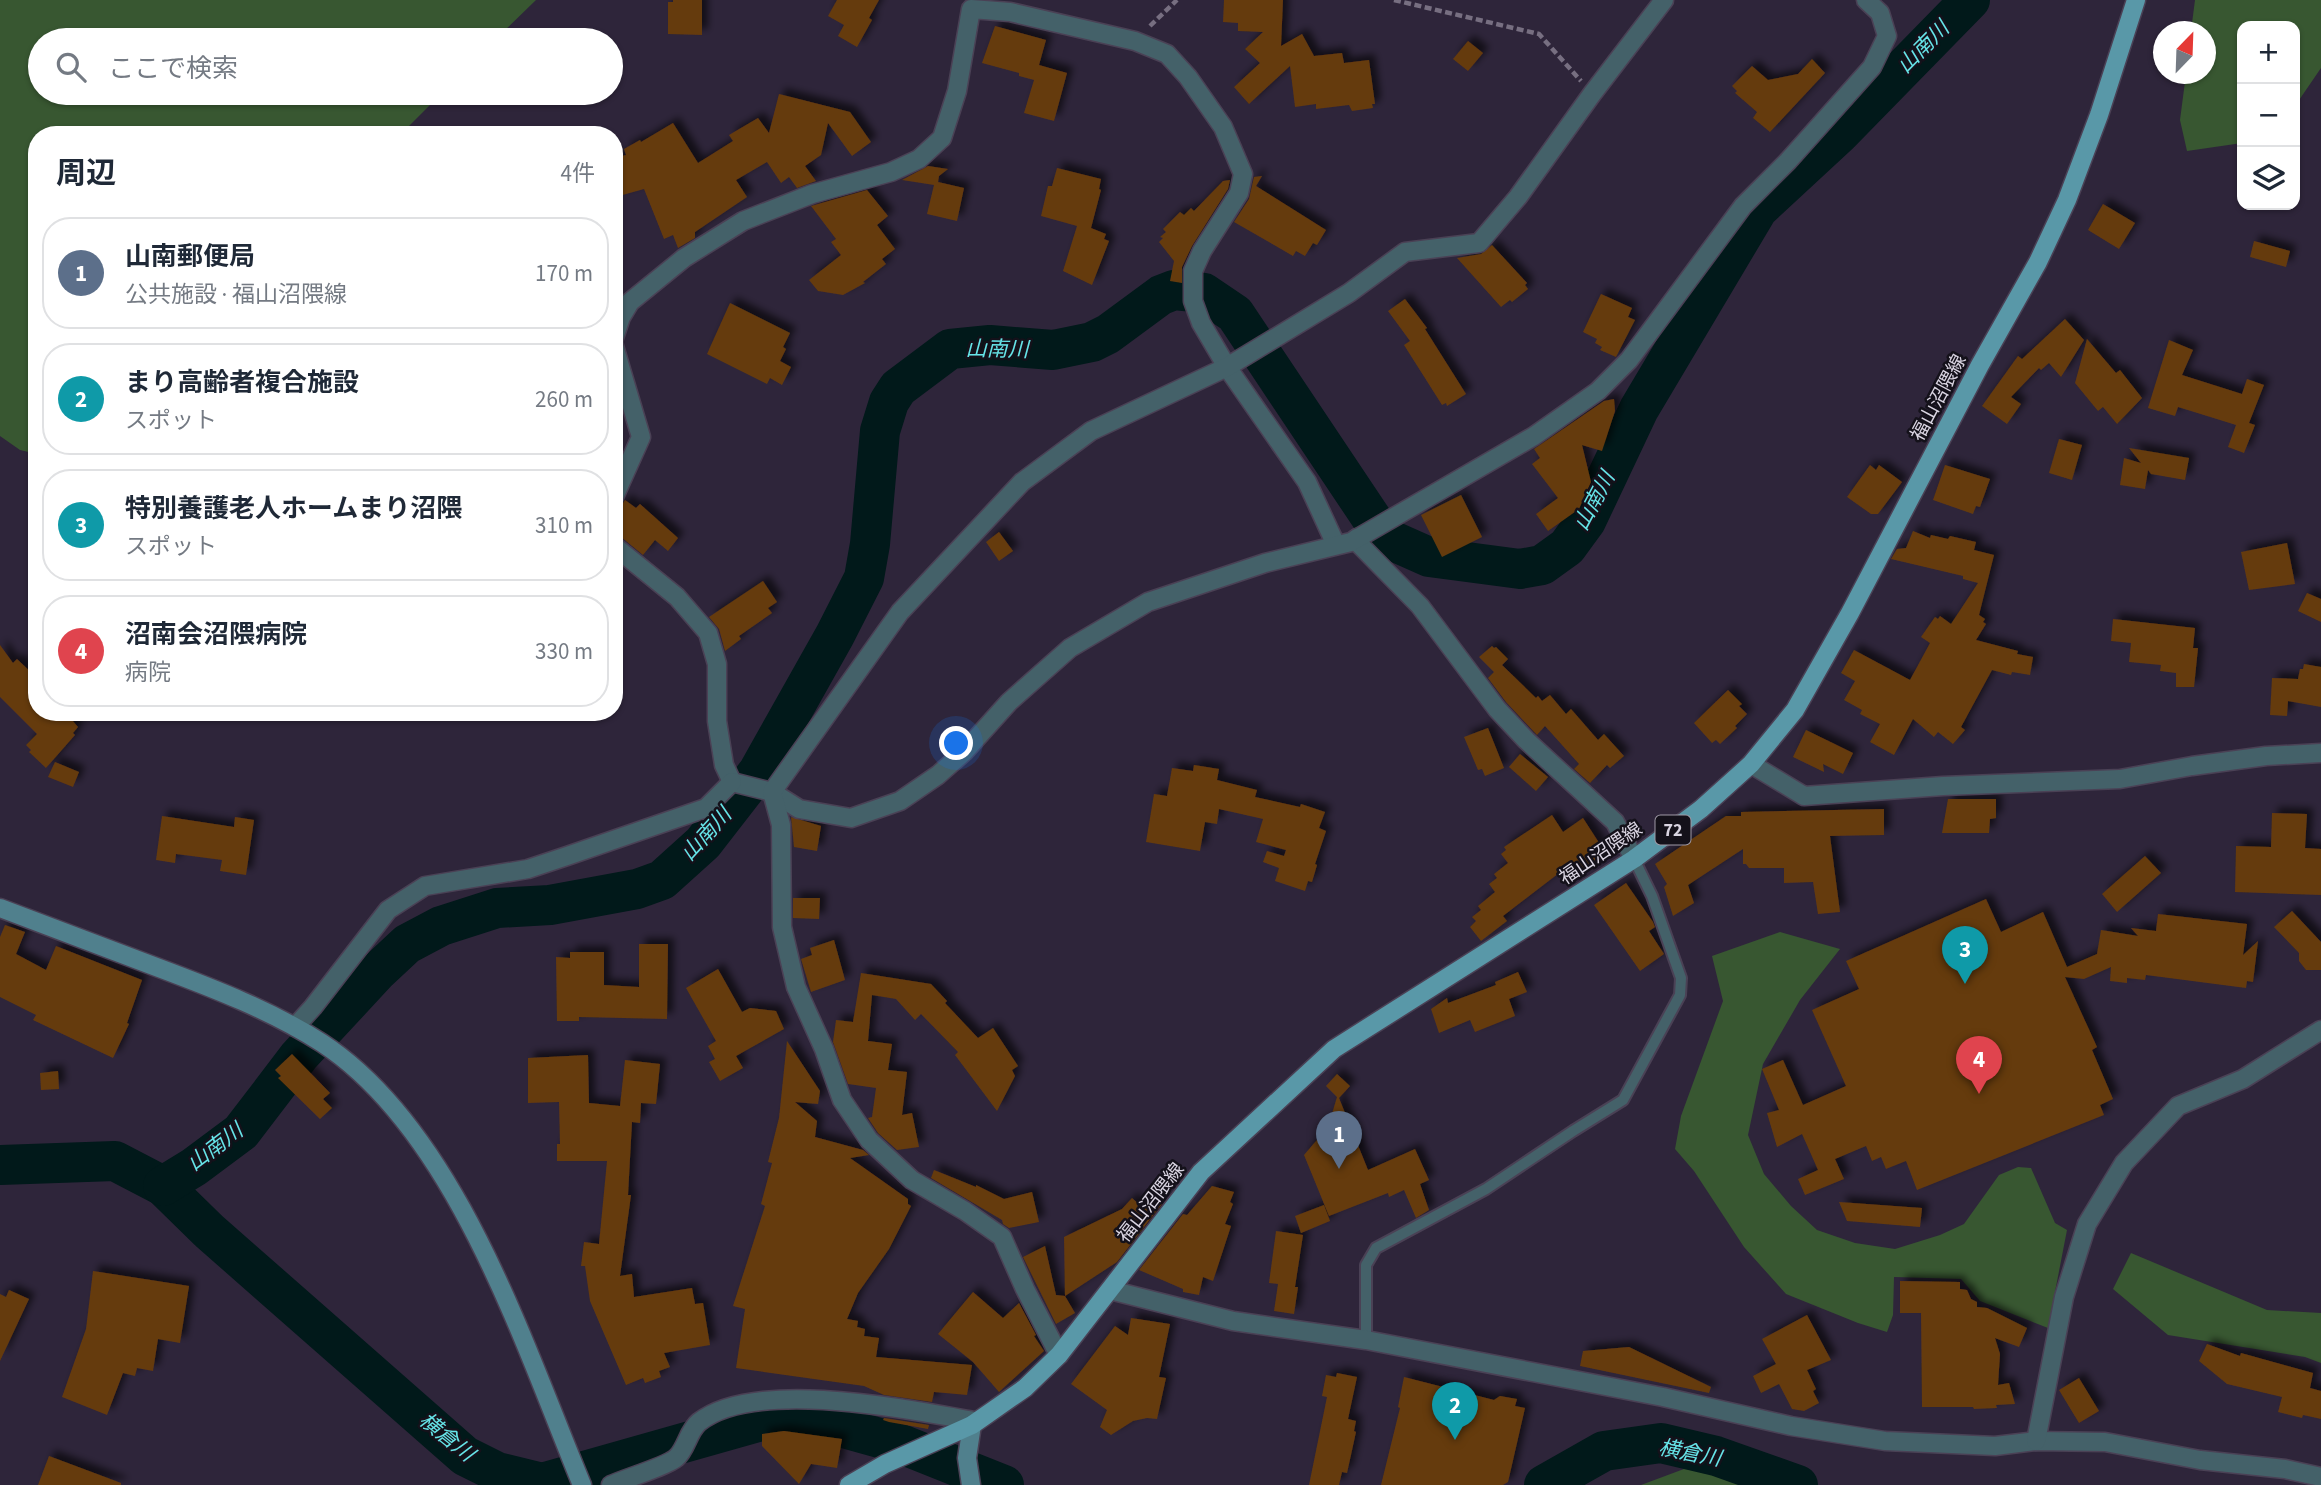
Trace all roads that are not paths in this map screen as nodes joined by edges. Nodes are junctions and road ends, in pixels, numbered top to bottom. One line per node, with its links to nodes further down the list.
1 (1664, 0): 5 (street)
2 (1866, 0): 8 (street)
3 (2136, 0): 12 (main road, 福山沼隈線 / 72)
4 (623, 314): 5 (street)
5 (1227, 367): 9 (street); 14 (street)
6 (623, 376): 7 (street)
7 (623, 477)
8 (1357, 538): 9 (street); 15 (street)
9 (1336, 545): 14 (street)
10 (623, 553): 13 (street)
11 (2321, 753): 12 (street)
12 (1751, 764): 15 (main road, 福山沼隈線 / 72)
13 (732, 782): 14 (street); 17 (street)
14 (772, 792): 21 (street)
15 (1634, 859): 19 (main road, 福山沼隈線 / 72); 20 (lane)
16 (0, 908): 17 (street)
17 (295, 1027): 25 (street)
18 (2321, 1030): 23 (street)
19 (1110, 1290): 20 (street); 21 (main road, 福山沼隈線 / 72)
20 (1366, 1340): 23 (street)
21 (1059, 1355): 22 (main road, 福山沼隈線 / 72)
22 (972, 1424): 26 (street); 27 (main road, 福山沼隈線 / 72); 28 (street)
23 (2036, 1441): 24 (street)
24 (2321, 1476)
25 (582, 1485)
26 (611, 1485)
27 (849, 1485)
28 (971, 1485)

